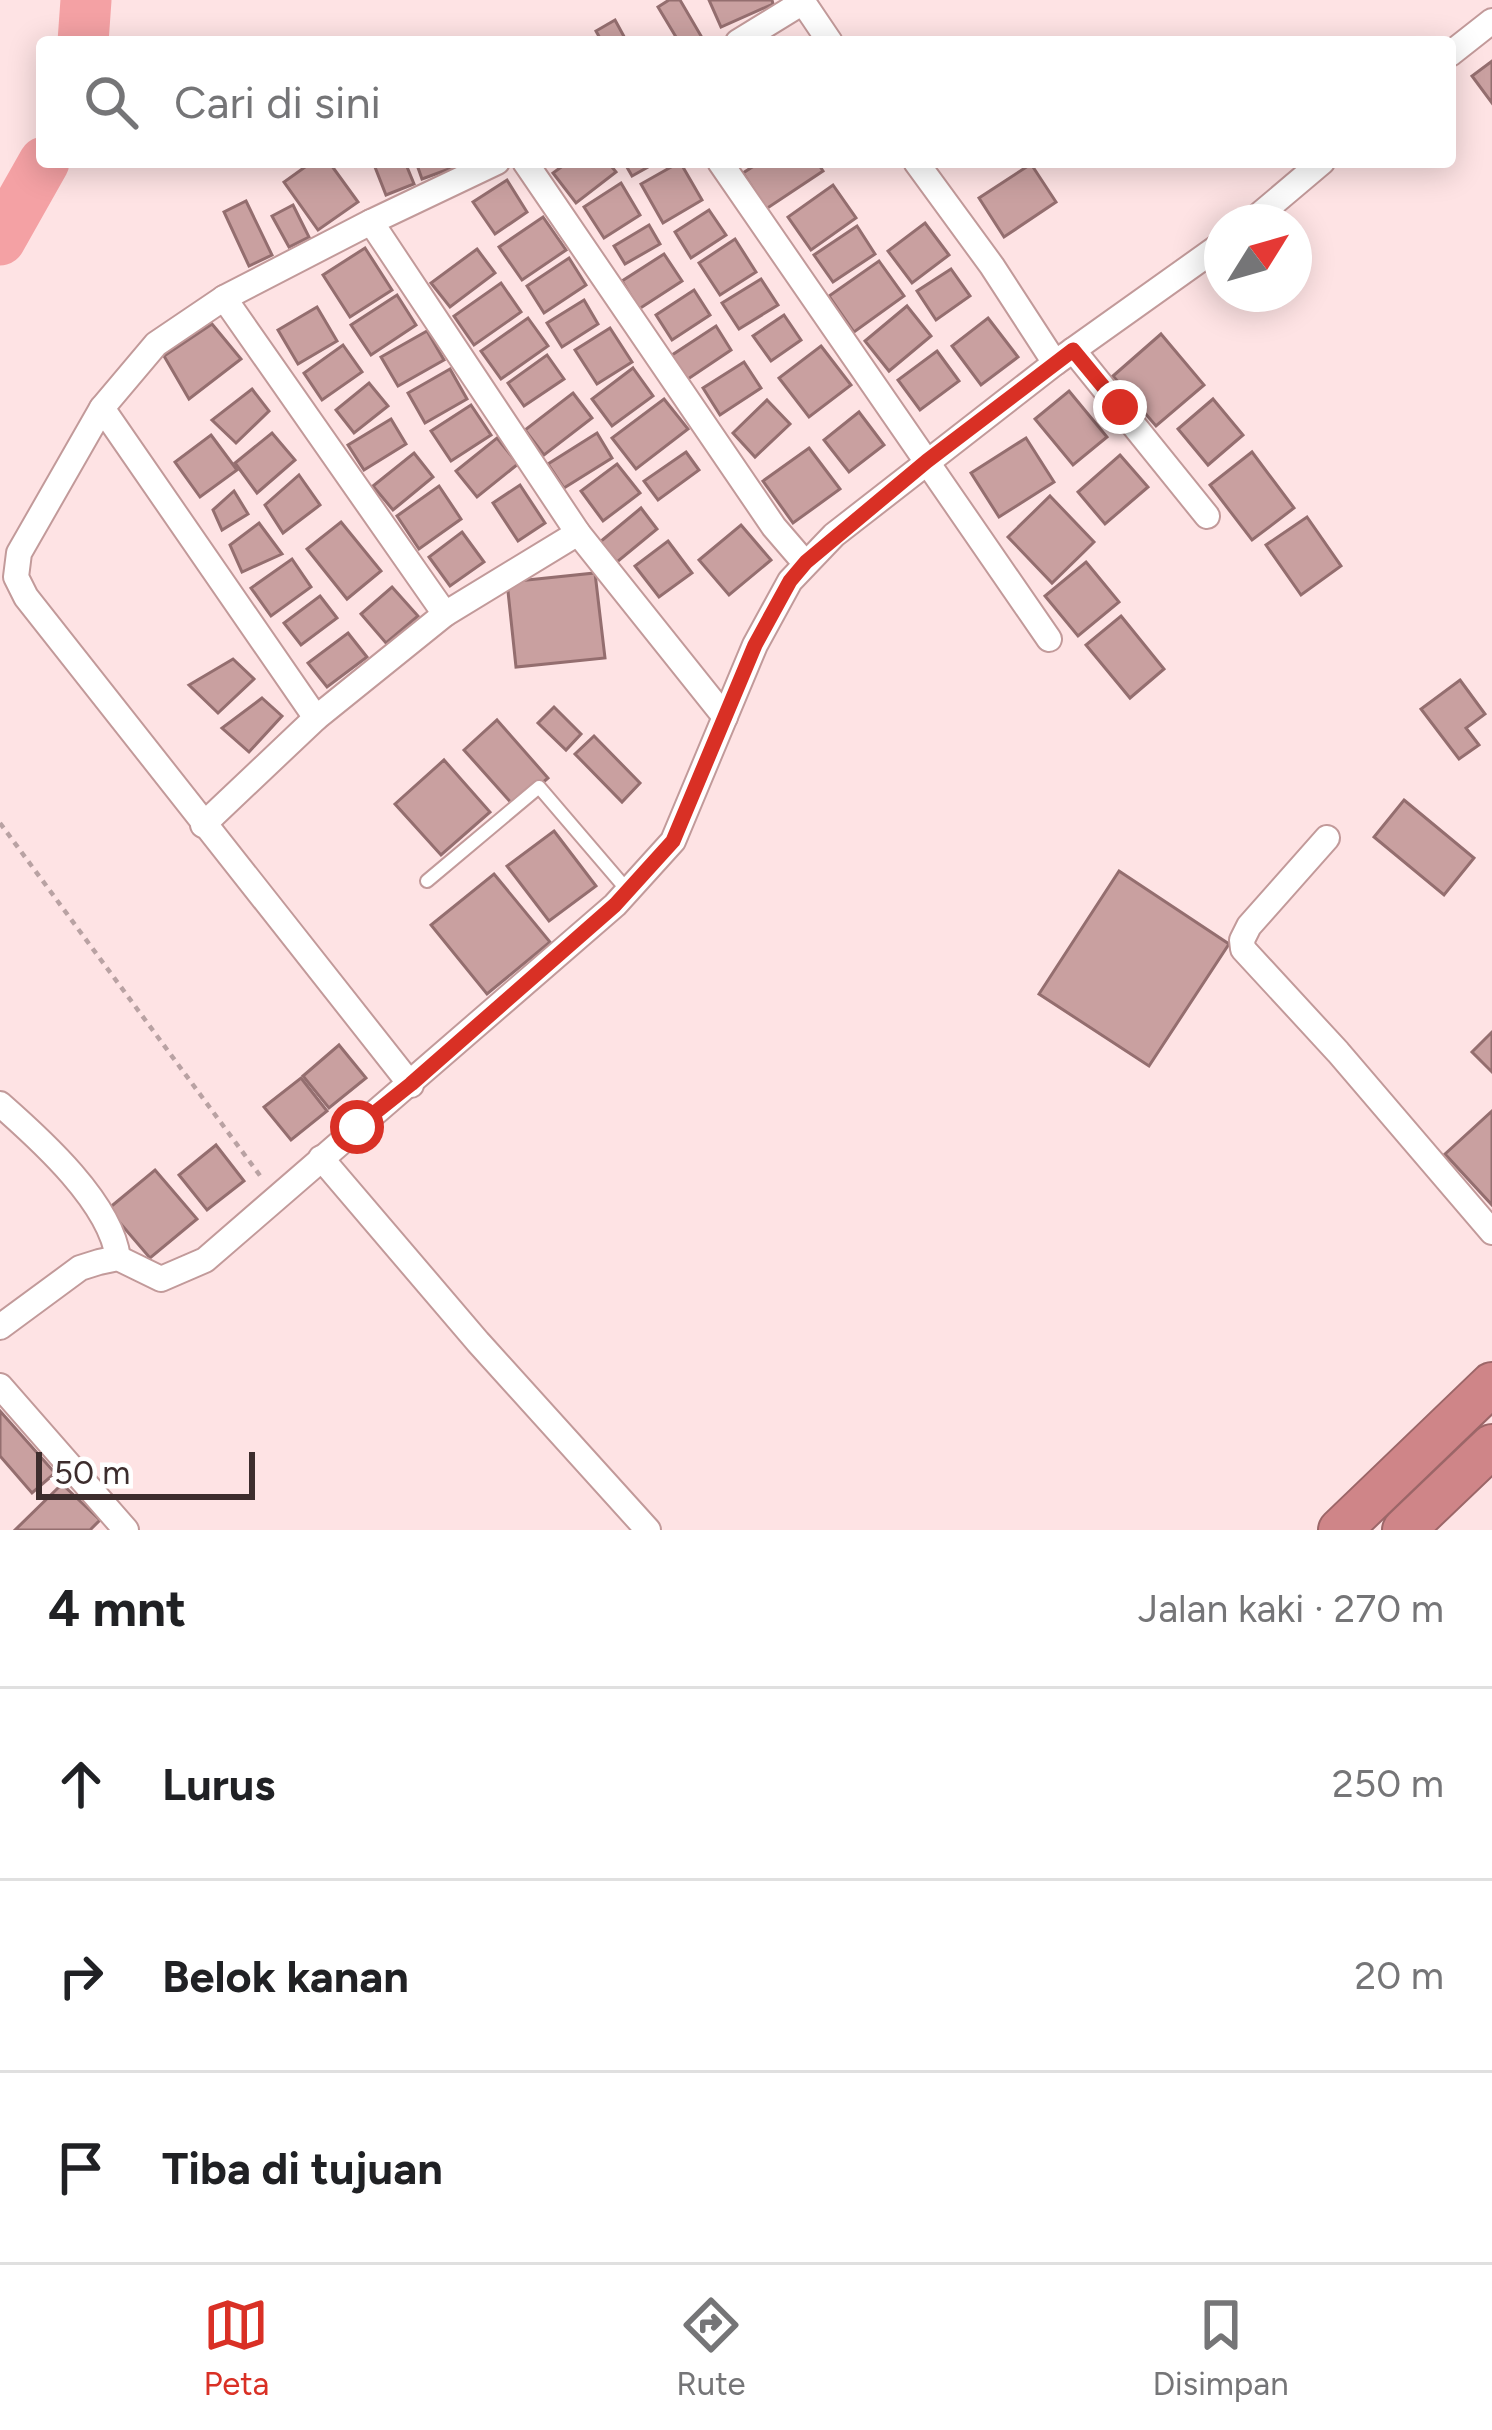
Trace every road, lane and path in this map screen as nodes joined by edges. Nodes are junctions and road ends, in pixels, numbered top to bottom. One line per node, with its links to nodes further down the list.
1 (805, 1): 3 (street); 4 (street)
2 (1492, 21): 5 (street)
3 (748, 36)
4 (826, 36)
5 (1456, 49)
6 (484, 168): 12 (street)
7 (529, 168): 20 (street)
8 (724, 168): 17 (street)
9 (920, 168): 15 (street)
10 (1315, 168): 11 (street)
11 (1272, 204)
12 (371, 222): 14 (street); 19 (street)
13 (1204, 257): 15 (street)
14 (224, 298): 16 (street); 21 (street)
15 (1064, 356): 17 (street); 18 (street)
16 (102, 408): 24 (street); 26 (street)
17 (927, 461): 20 (street); 22 (street)
18 (1207, 516)
19 (578, 532): 21 (street); 23 (street)
20 (806, 562): 23 (street)
21 (445, 614): 24 (street)
22 (1049, 639)
23 (725, 716): 29 (street)
24 (316, 718): 26 (street)
25 (0, 823): 33 (path)
26 (203, 825): 30 (street)
27 (1328, 838): 34 (street)
28 (427, 881): 29 (lane)
29 (628, 892): 30 (street)
30 (411, 1084): 32 (street)
31 (0, 1104): 35 (street)
32 (322, 1158): 33 (street); 41 (street)
33 (275, 1196): 35 (street)
34 (1492, 1232)
35 (118, 1258): 36 (street)
36 (0, 1327)
37 (1492, 1384): 42 (highway)
38 (0, 1386): 40 (street)
39 (1492, 1446): 43 (highway)
40 (126, 1530)
41 (648, 1530)
42 (1340, 1530)
43 (1404, 1530)

